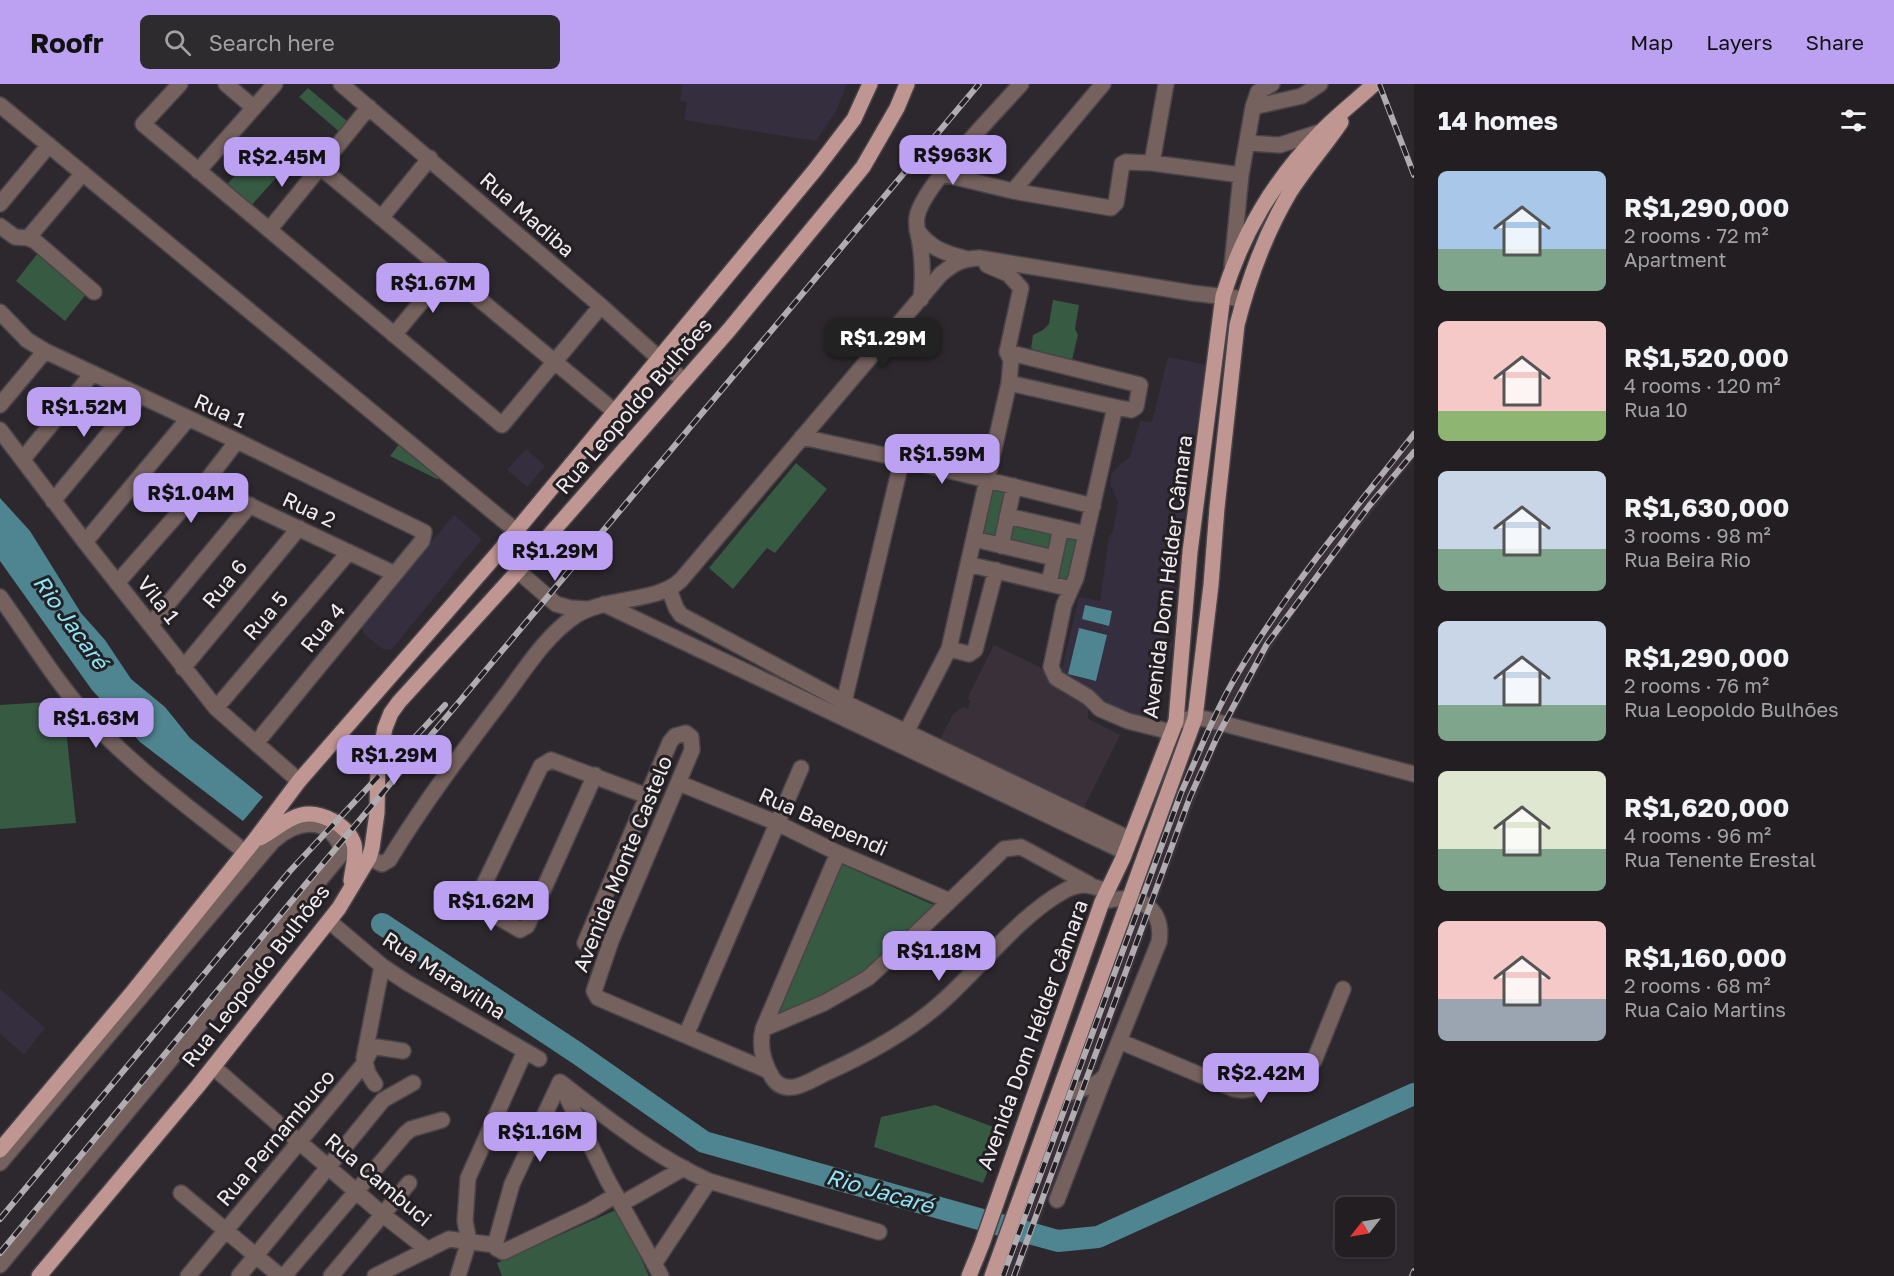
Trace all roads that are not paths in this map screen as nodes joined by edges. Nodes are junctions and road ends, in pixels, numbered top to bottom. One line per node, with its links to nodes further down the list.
1 (180, 84): 24 (street)
2 (225, 84): 14 (street)
3 (275, 84): 14 (street)
4 (340, 84): 15 (street, Rua Madiba)
5 (870, 84): 47 (main road, Rua Leopoldo Bulhões)
6 (907, 84): 50 (main road, Rua Leopoldo Bulhões)
7 (1021, 84): 26 (street)
8 (1103, 84): 28 (street)
9 (1166, 84): 22 (street)
10 (1272, 84): 16 (street)
11 (1320, 84): 16 (street)
12 (1374, 84): 13 (main road, Avenida Dom Hélder Câmara)
13 (1351, 106): 18 (main road, Avenida Dom Hélder Câmara); 41 (main road, Avenida Dom Hélder Câmara)
14 (254, 108): 24 (street)
15 (369, 108): 21 (street, Rua Madiba); 23 (street)
16 (1254, 108): 19 (street)
17 (3, 113): 20 (street)
18 (1320, 132): 19 (street); 36 (main road, Avenida Dom Hélder Câmara)
19 (1247, 143): 27 (street)
20 (49, 145): 25 (street); 29 (street)
21 (430, 158): 30 (street); 42 (street, Rua Madiba)
22 (1152, 163): 27 (street); 28 (street)
23 (320, 167): 30 (street); 33 (street)
24 (198, 171): 33 (street)
25 (83, 173): 34 (street); 71 (street)
26 (942, 174): 28 (street); 32 (street)
27 (1241, 175): 36 (street)
28 (1013, 191)
29 (0, 204)
30 (381, 218): 37 (street)
31 (0, 225): 34 (street)
32 (916, 228): 35 (street); 40 (street)
33 (269, 230): 44 (street)
34 (28, 238): 38 (street)
35 (968, 258): 39 (street); 40 (street); 46 (street)
36 (1232, 268): 39 (main road, Avenida Dom Hélder Câmara)
37 (446, 272): 44 (street); 48 (street)
38 (94, 292)
39 (1223, 296): 41 (street); 96 (main road, Avenida Dom Hélder Câmara)
40 (921, 299): 58 (street)
41 (1244, 299): 95 (main road, Avenida Dom Hélder Câmara)
42 (601, 306): 47 (street, Rua Madiba); 48 (street)
43 (2, 319): 45 (street, Rua 1)
44 (394, 335): 48 (street)
45 (45, 351): 49 (street, Rua 1); 53 (street)
46 (1007, 352): 51 (street); 54 (street)
47 (659, 358): 50 (street, Rua Madiba); 55 (main road, Rua Leopoldo Bulhões)
48 (555, 361): 55 (street)
49 (92, 374): 52 (street, Rua 1); 60 (street)
50 (683, 380): 81 (main road, Rua Leopoldo Bulhões)
51 (1009, 383): 54 (street); 62 (street)
52 (140, 396): 56 (street, Rua 1); 65 (street)
53 (0, 405)
54 (1115, 407): 67 (street)
55 (614, 411): 71 (main road, Rua Leopoldo Bulhões)
56 (188, 419): 59 (street, Rua 1); 75 (street)
57 (0, 430): 60 (street, Vila 1)
58 (802, 437): 61 (street); 85 (street)
59 (237, 441): 63 (street); 74 (street, Rua 1)
60 (23, 459): 65 (street, Vila 1)
61 (902, 459): 62 (street); 93 (street)
62 (988, 479): 64 (street); 73 (street)
63 (204, 484): 66 (street, Rua 2); 83 (street)
64 (1014, 486): 67 (street); 68 (street)
65 (53, 501): 75 (street, Vila 1)
66 (250, 505): 69 (street, Rua 2); 90 (street)
67 (1093, 506): 72 (street)
68 (1007, 516): 70 (street); 76 (street)
69 (298, 528): 77 (street, Rua 2); 92 (street, Rua 6)
70 (1061, 528): 72 (street); 78 (street)
71 (515, 530): 102 (main road, Rua Leopoldo Bulhões)
72 (1086, 534): 86 (street)
73 (974, 539): 76 (street); 79 (street)
74 (422, 541): 82 (street, Rua 4)
75 (85, 542): 83 (street, Vila 1)
76 (1001, 546): 78 (street)
77 (349, 552): 82 (street, Rua 2); 94 (street, Rua 5)
78 (1054, 558): 84 (street)
79 (968, 564): 80 (street); 91 (street)
80 (996, 570): 84 (street); 91 (street)
81 (518, 571): 89 (street); 109 (main road, Rua Leopoldo Bulhões)
82 (395, 574): 98 (street, Rua 4)
83 (117, 583): 90 (street, Vila 1)
84 (1049, 583): 86 (street)
85 (669, 589): 88 (street); 93 (street)
86 (1071, 589): 96 (street)
87 (0, 597): 107 (street)
88 (604, 604): 89 (street); 97 (street)
89 (587, 609): 109 (street)
90 (151, 624): 92 (street, Vila 1)
91 (949, 649): 97 (street)
92 (183, 668): 94 (street, Vila 1)
93 (844, 702): 97 (street)
94 (216, 708): 98 (street, Vila 1)
95 (1195, 718): 96 (street); 100 (street); 113 (main road, Avenida Dom Hélder Câmara)
96 (1174, 726): 106 (main road, Avenida Dom Hélder Câmara)
97 (903, 739): 106 (street)
98 (256, 742): 102 (street, Vila 1)
99 (801, 768): 105 (street)
100 (1414, 774)
101 (595, 775): 101 (street); 104 (street)
102 (299, 781): 107 (main road, Rua Leopoldo Bulhões)
103 (679, 783): 104 (street, Avenida Monte Castelo); 105 (street, Rua Baependi); 120 (street, Avenida Monte Castelo)
104 (647, 796): 116 (street, Avenida Monte Castelo)
105 (777, 823): 108 (street, Rua Baependi); 120 (street)
106 (1127, 845): 112 (main road, Avenida Dom Hélder Câmara)
107 (249, 846): 111 (main road); 135 (main road, Rua Leopoldo Bulhões)
108 (838, 853): 114 (street, Rua Baependi); 119 (street)
109 (369, 858): 111 (main road, Rua Leopoldo Bulhões)
110 (1089, 884): 112 (street); 114 (street); 126 (street)
111 (350, 887): 115 (main road, Rua Leopoldo Bulhões)
112 (1105, 897): 113 (street); 162 (main road, Avenida Dom Hélder Câmara)
113 (1129, 899): 121 (street); 132 (main road, Avenida Dom Hélder Câmara)
114 (950, 901): 119 (street)
115 (330, 922): 117 (street, Rua Maravilha); 154 (main road, Rua Leopoldo Bulhões)
116 (585, 943)
117 (382, 966): 123 (street, Rua Maravilha); 125 (street)
118 (1343, 989): 121 (street)
119 (763, 1029): 126 (street)
120 (686, 1035): 126 (street)
121 (1119, 1041): 128 (street)
122 (403, 1051): 125 (street, Rua Pernambuco)
123 (525, 1051): 124 (street, Rua Maravilha); 148 (street)
124 (539, 1059)
125 (364, 1061): 131 (street); 134 (street, Rua Pernambuco)
126 (769, 1071)
127 (219, 1072): 134 (street, Rua Cambuci)
128 (1105, 1076): 132 (street); 144 (street)
129 (560, 1082): 138 (street); 143 (street); 149 (street)
130 (413, 1083): 137 (street)
131 (375, 1084)
132 (1058, 1098): 163 (main road, Avenida Dom Hélder Câmara)
133 (442, 1120): 141 (street)
134 (300, 1142): 137 (street, Rua Cambuci); 146 (street, Rua Pernambuco)
135 (0, 1150)
136 (0, 1163): 152 (street)
137 (329, 1167): 141 (street, Rua Cambuci); 151 (street)
138 (684, 1168): 139 (street); 143 (street)
139 (709, 1181): 147 (street); 153 (street)
140 (410, 1183): 145 (street)
141 (356, 1191): 145 (street, Rua Cambuci); 158 (street)
142 (181, 1193): 146 (street)
143 (619, 1199): 149 (street); 153 (street)
144 (1057, 1200)
145 (382, 1214): 150 (street, Rua Cambuci); 159 (street)
146 (226, 1231): 151 (street); 155 (street, Rua Pernambuco)
147 (879, 1232)
148 (469, 1241): 149 (street); 150 (street); 161 (street)
149 (499, 1248)
150 (428, 1250): 160 (street)
151 (256, 1256): 156 (street); 157 (street)
152 (0, 1265)
153 (658, 1270)
154 (39, 1276)
155 (188, 1276)
156 (239, 1276)
157 (279, 1276)
158 (284, 1276)
159 (331, 1276)
160 (375, 1276)
161 (459, 1276)
162 (969, 1276)
163 (992, 1276)

